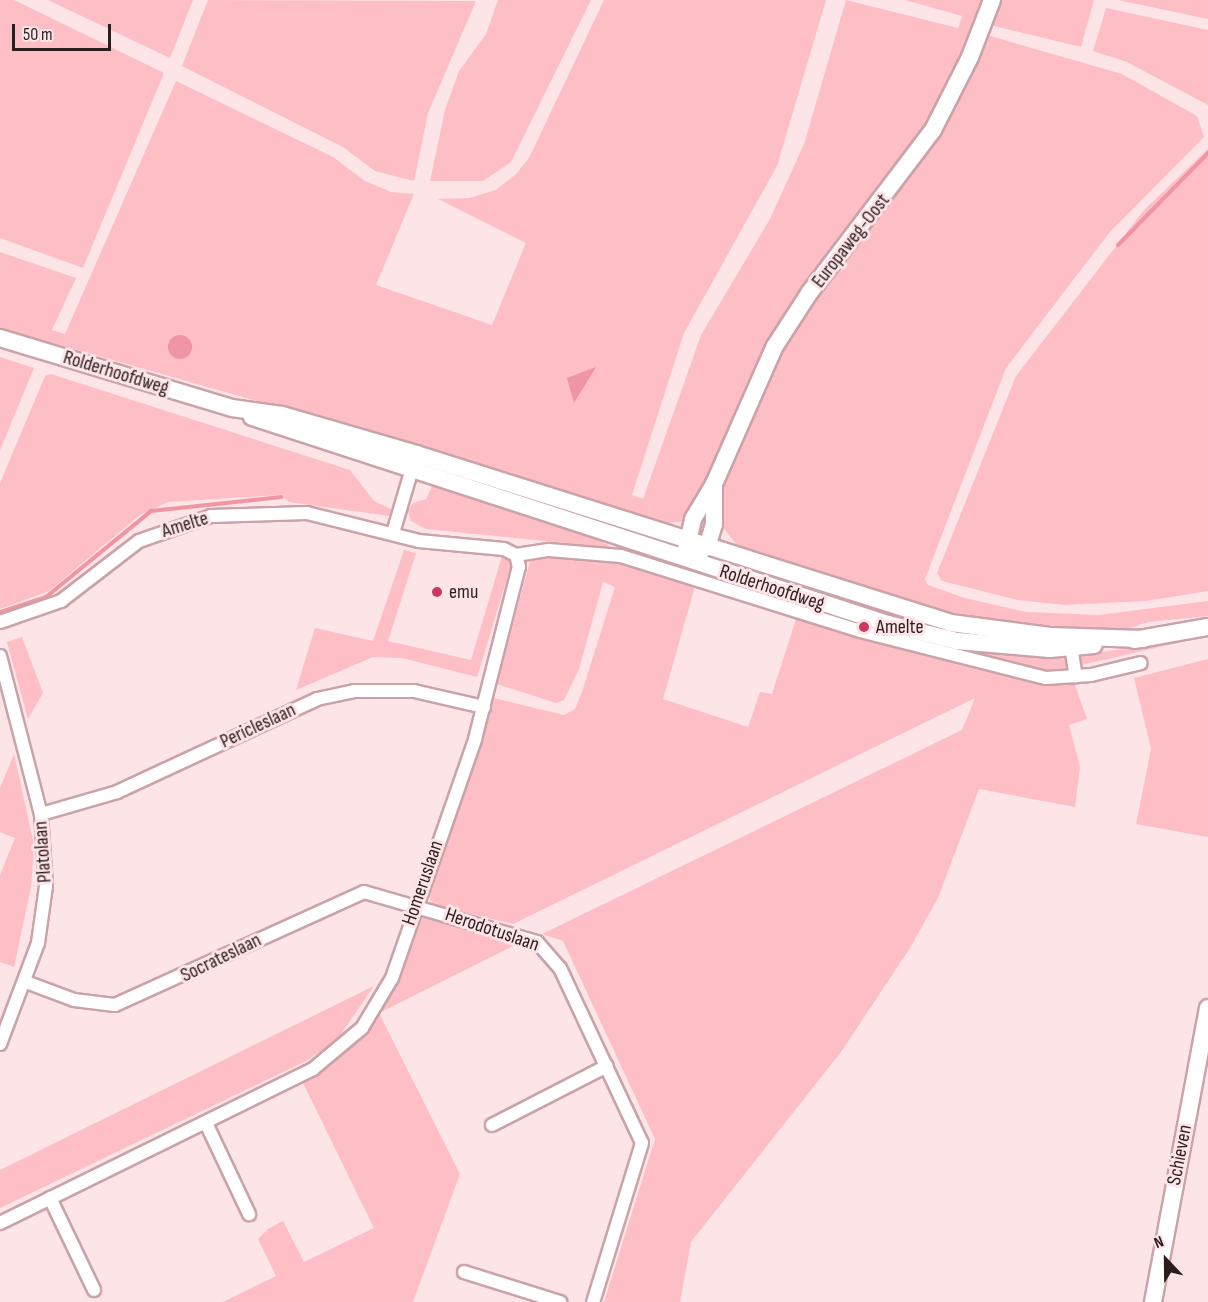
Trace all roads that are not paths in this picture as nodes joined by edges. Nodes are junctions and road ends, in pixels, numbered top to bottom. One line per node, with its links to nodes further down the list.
1 (992, 0): 6 (main road, Europaweg-Oost)
2 (0, 338): 3 (main road, Rolderhoofdweg)
3 (232, 408): 4 (main road, Rolderhoofdweg); 5 (main road, Rolderhoofdweg)
4 (416, 454): 5 (street); 8 (main road, Rolderhoofdweg)
5 (411, 472): 7 (street); 11 (main road, Rolderhoofdweg)
6 (714, 484): 8 (main road, Europaweg-Oost); 9 (main road, Europaweg-Oost)
7 (393, 533): 10 (street, Amelte); 12 (street, Amelte)
8 (685, 539): 9 (main road, Rolderhoofdweg); 11 (main road)
9 (707, 547): 11 (main road); 14 (main road, Rolderhoofdweg)
10 (516, 555): 17 (street, Amelte); 18 (street, Homeruslaan)
11 (687, 561): 14 (main road, Rolderhoofdweg)
12 (0, 622)
13 (1208, 627): 14 (main road, Rolderhoofdweg)
14 (1071, 642): 17 (street)
15 (0, 656): 19 (street, Platolaan)
16 (1141, 663): 17 (street, Amelte)
17 (1076, 677)
18 (484, 706): 19 (street, Pericleslaan); 20 (street, Homeruslaan)
19 (41, 814): 21 (street, Platolaan)
20 (414, 904): 21 (street, Socrateslaan); 24 (street, Herodotuslaan); 25 (street, Homeruslaan)
21 (26, 982): 23 (street, Platolaan)
22 (1208, 1008): 34 (main road, Schieven)
23 (0, 1044)
24 (607, 1066): 26 (street); 33 (street, Herodotuslaan)
25 (206, 1122): 27 (street, Homeruslaan); 28 (street)
26 (492, 1125)
27 (50, 1198): 29 (street, Homeruslaan); 31 (street)
28 (249, 1214)
29 (0, 1223)
30 (464, 1272): 32 (street)
31 (94, 1290)
32 (560, 1302)
33 (593, 1302)
34 (1153, 1302)

